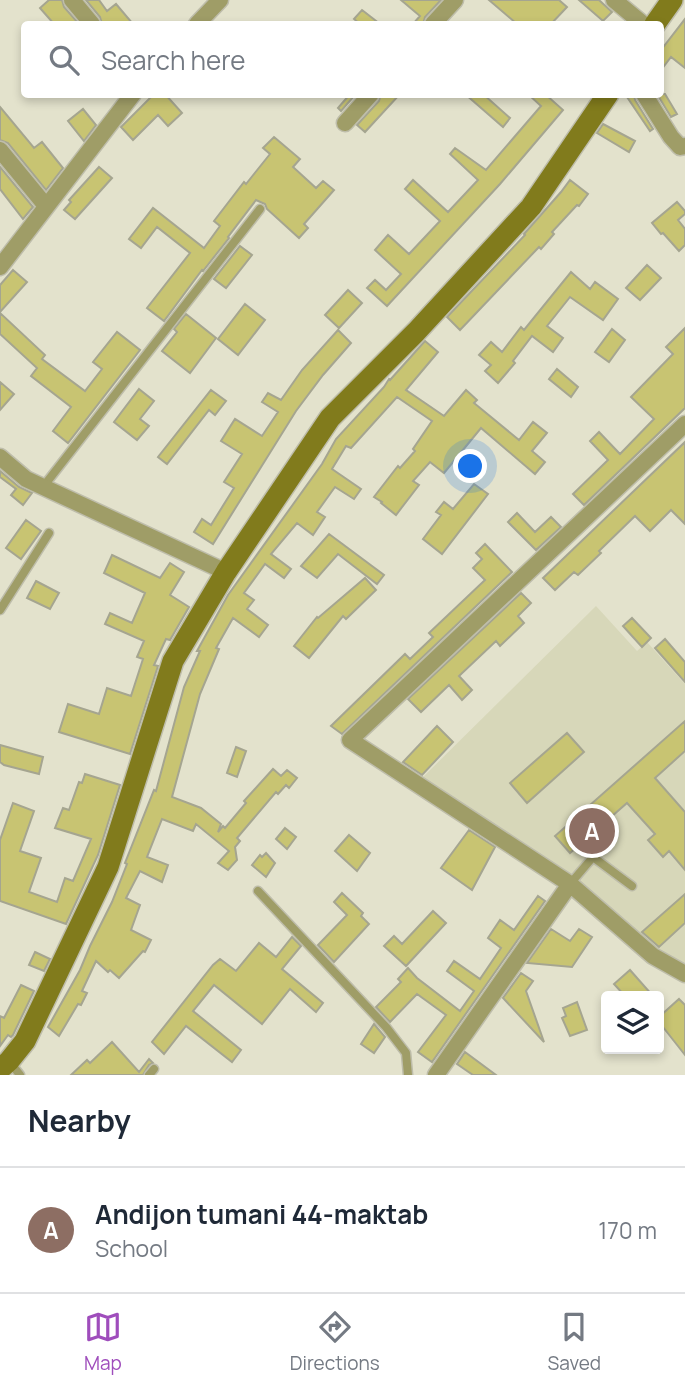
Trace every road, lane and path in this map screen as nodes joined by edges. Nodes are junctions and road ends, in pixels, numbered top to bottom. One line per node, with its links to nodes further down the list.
1 (72, 0): 6 (street)
2 (220, 0): 7 (street)
3 (455, 0): 8 (street)
4 (614, 0): 9 (street)
5 (672, 0): 10 (street)
6 (90, 21)
7 (200, 21)
8 (436, 21)
9 (639, 21)
10 (657, 21)
11 (130, 98): 18 (street)
12 (367, 98): 15 (street)
13 (605, 98): 25 (street)
14 (647, 98): 16 (street)
15 (345, 123)
16 (685, 146)
17 (0, 150): 18 (street)
18 (46, 206): 20 (street)
19 (260, 209): 23 (lane)
20 (0, 267)
21 (685, 424): 27 (street)
22 (0, 457): 23 (street)
23 (43, 487): 25 (street)
24 (49, 533): 26 (lane)
25 (226, 572): 31 (street)
26 (0, 610)
27 (570, 884): 28 (lane); 30 (street); 33 (street)
28 (632, 886)
29 (258, 891): 32 (lane)
30 (685, 974)
31 (10, 1068)
32 (408, 1075)
33 (436, 1075)

